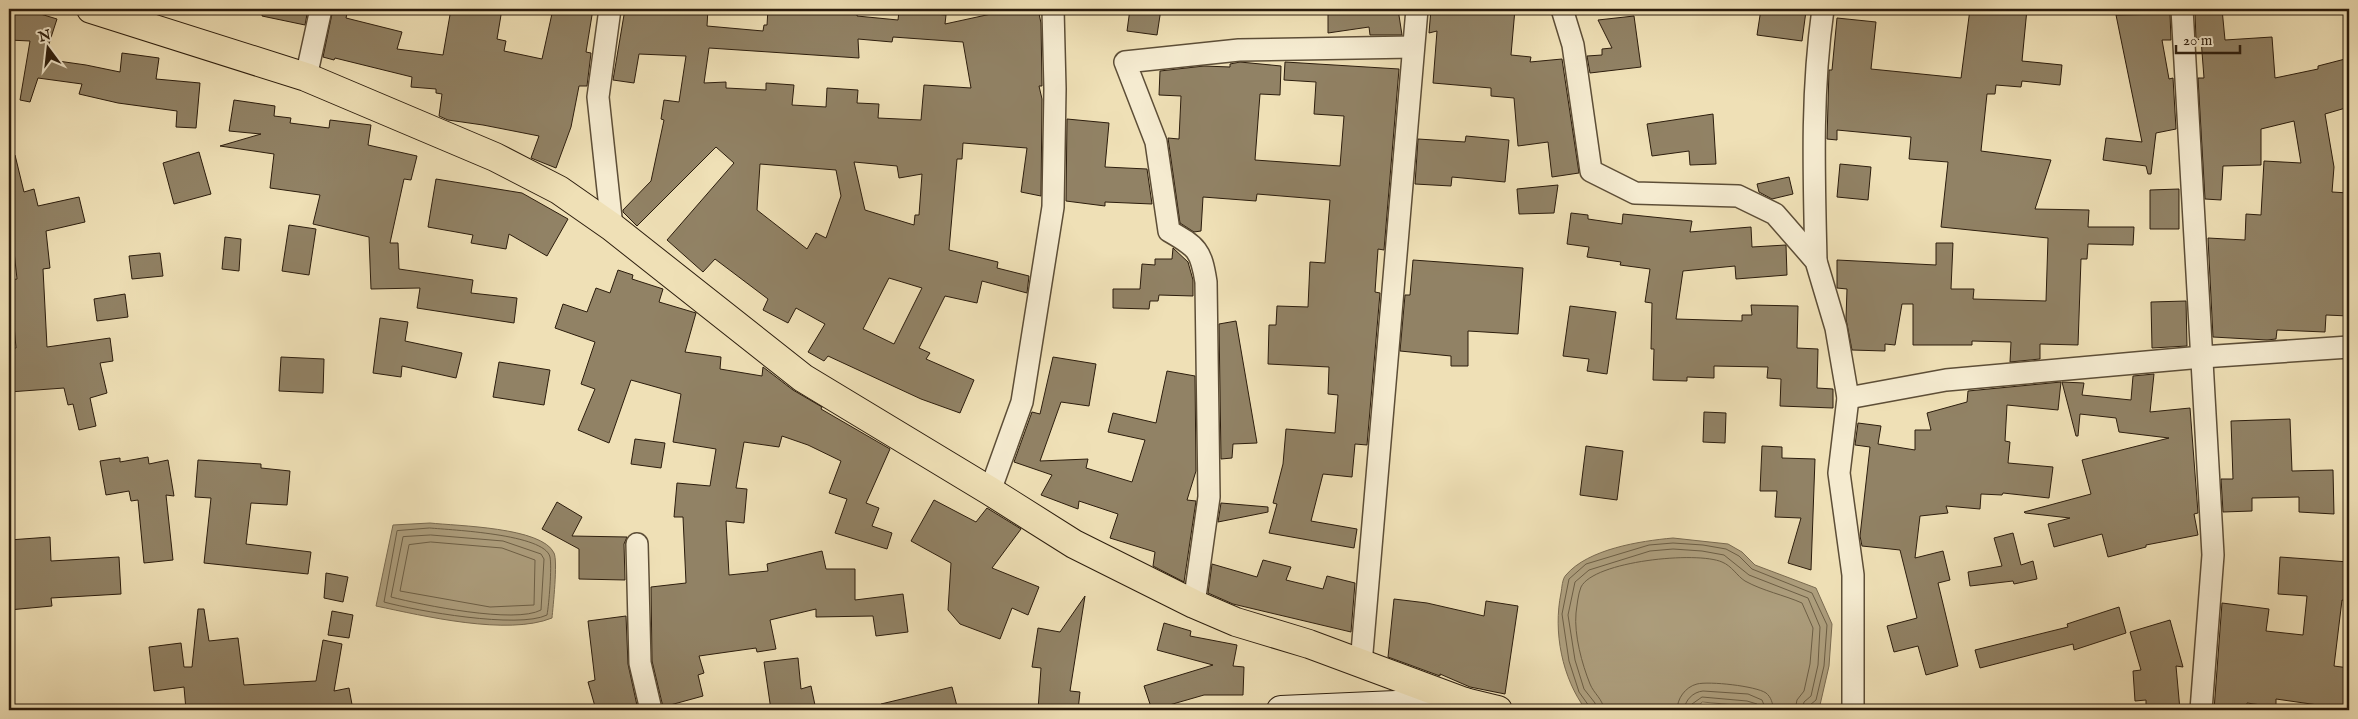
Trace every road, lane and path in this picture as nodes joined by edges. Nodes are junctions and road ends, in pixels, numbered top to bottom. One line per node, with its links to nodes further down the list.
1 (91, 9): 10 (highway)
2 (322, 9): 10 (street)
3 (610, 9): 11 (street)
4 (1053, 9): 16 (street)
5 (1417, 9): 9 (street)
6 (1562, 9): 12 (street)
7 (1823, 9): 12 (street)
8 (2182, 9): 14 (street)
9 (1413, 47): 18 (street); 19 (street)
10 (306, 77): 11 (highway)
11 (612, 227): 16 (highway)
12 (1816, 261): 15 (street)
13 (2349, 347): 14 (street)
14 (2202, 357): 15 (street); 25 (street)
15 (1848, 398): 24 (street)
16 (990, 491): 18 (highway)
17 (637, 544): 21 (street)
18 (1194, 604): 19 (highway)
19 (1361, 664): 20 (highway)
20 (1465, 702): 22 (street); 23 (highway)
21 (651, 710)
22 (1281, 710)
23 (1498, 710)
24 (1853, 710)
25 (2201, 710)

